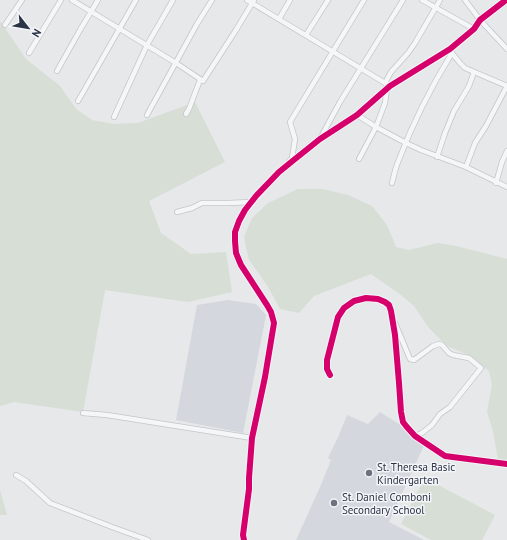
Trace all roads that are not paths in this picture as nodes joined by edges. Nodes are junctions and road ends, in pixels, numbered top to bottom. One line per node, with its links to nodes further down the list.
1 (22, 0): 22 (street)
2 (60, 0): 30 (street)
3 (72, 0): 19 (street)
4 (98, 0): 19 (street)
5 (136, 0): 23 (street)
6 (172, 0): 26 (street)
7 (212, 0): 31 (street)
8 (247, 0): 17 (street)
9 (290, 0): 20 (street)
10 (328, 0): 25 (street)
11 (364, 0): 29 (street)
12 (403, 0): 32 (street)
13 (422, 0): 18 (street)
14 (440, 0): 18 (street)
15 (465, 0): 21 (street)
16 (506, 0): 21 (street)
17 (253, 1): 20 (street); 35 (street)
18 (436, 8): 24 (street); 36 (street)
19 (91, 11): 23 (street); 33 (street)
20 (279, 19): 25 (street)
21 (480, 20): 24 (street); 27 (street)
22 (5, 25)
23 (120, 28): 26 (street); 39 (street)
24 (474, 29): 28 (street)
25 (306, 35): 29 (street)
26 (147, 45): 31 (street); 43 (street)
27 (507, 49)
28 (451, 51): 34 (street); 38 (street); 46 (street)
29 (333, 52): 32 (street); 54 (street)
30 (29, 53)
31 (176, 63): 35 (street); 41 (street)
32 (361, 68): 36 (street); 45 (street)
33 (57, 71)
34 (474, 72): 37 (street); 48 (street)
35 (200, 80): 40 (street)
36 (385, 83): 38 (street)
37 (507, 86): 50 (street)
38 (389, 87): 42 (street); 44 (street)
39 (78, 101)
40 (186, 114)
41 (147, 115)
42 (357, 115): 44 (street); 45 (street)
43 (114, 117)
44 (376, 127): 46 (street); 49 (street)
45 (320, 139): 54 (street)
46 (406, 143): 48 (street); 51 (street)
47 (507, 151): 52 (street)
48 (437, 156): 50 (street)
49 (359, 159)
50 (466, 167): 52 (street)
51 (392, 183)
52 (496, 183): 53 (street)
53 (507, 187)
54 (251, 202): 55 (street); 60 (street)
55 (177, 212)
56 (392, 316): 57 (street); 59 (street); 59 (street)
57 (330, 375)
58 (83, 412): 60 (street)
59 (415, 436): 61 (street)
60 (252, 438): 64 (street)
61 (507, 464)
62 (16, 475): 63 (street)
63 (148, 540)
64 (244, 540)

